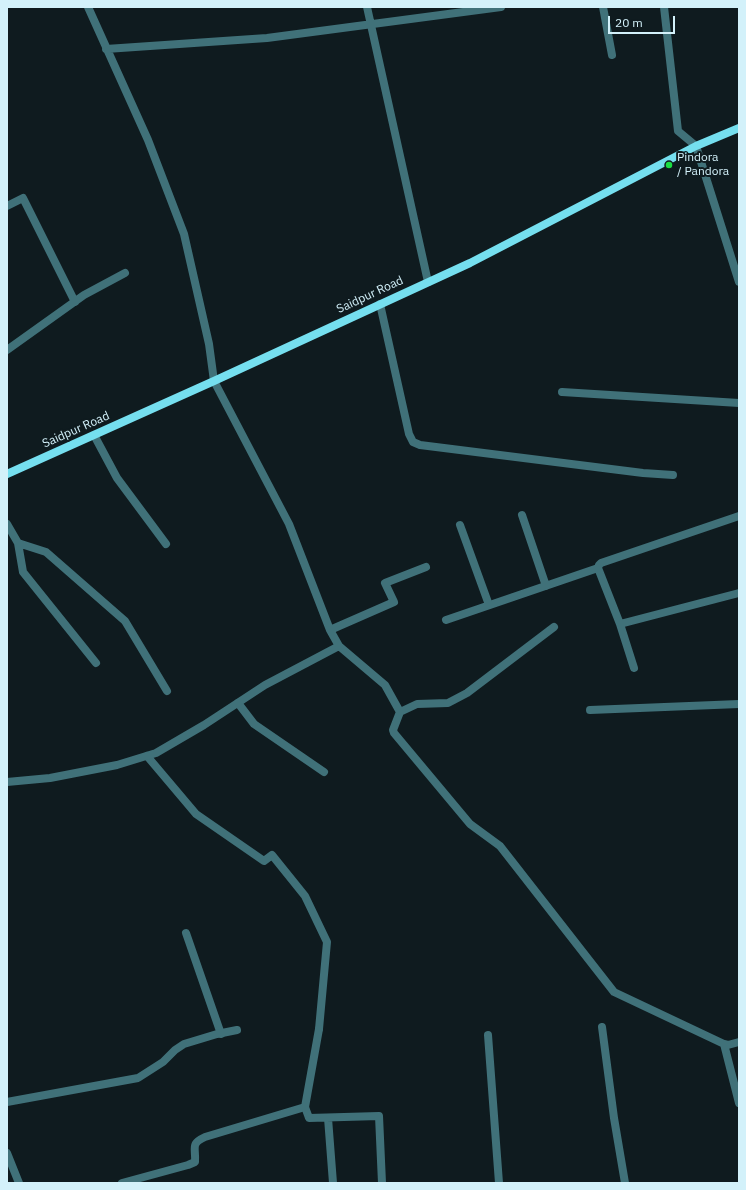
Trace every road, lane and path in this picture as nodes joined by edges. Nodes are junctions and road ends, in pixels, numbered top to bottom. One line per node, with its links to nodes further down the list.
1 (88, 7): 7 (street)
2 (367, 7): 6 (street)
3 (501, 7): 6 (street)
4 (603, 7): 8 (street)
5 (664, 7): 10 (street)
6 (371, 25): 7 (street); 13 (street)
7 (106, 49): 18 (street)
8 (612, 55)
9 (739, 128): 10 (main road, Saidpur Road)
10 (696, 146): 13 (main road, Saidpur Road); 14 (street)
11 (7, 206): 15 (street)
12 (125, 273): 15 (street)
13 (428, 282): 16 (main road, Saidpur Road)
14 (739, 282)
15 (75, 302): 17 (street)
16 (380, 304): 18 (main road, Saidpur Road); 23 (street)
17 (7, 350)
18 (214, 381): 21 (main road, Saidpur Road); 38 (street)
19 (562, 392): 20 (street)
20 (739, 403)
21 (94, 434): 22 (main road, Saidpur Road); 29 (street)
22 (7, 474)
23 (673, 474)
24 (522, 515): 32 (street)
25 (739, 516): 31 (street)
26 (7, 524): 28 (street)
27 (460, 525): 34 (street)
28 (18, 543): 40 (street); 42 (street)
29 (166, 544)
30 (426, 567): 38 (street)
31 (598, 568): 32 (street); 36 (street)
32 (546, 586): 34 (street)
33 (739, 593): 36 (street)
34 (489, 605): 35 (street)
35 (446, 620)
36 (620, 624): 41 (street)
37 (554, 627): 46 (street)
38 (330, 630): 39 (street)
39 (339, 646): 43 (street); 46 (street)
40 (96, 663)
41 (634, 668)
42 (168, 692)
43 (238, 703): 47 (street); 48 (street)
44 (739, 704): 45 (street)
45 (590, 710)
46 (400, 712): 56 (street)
47 (147, 756): 49 (street); 59 (street)
48 (324, 772)
49 (7, 782)
50 (186, 933): 53 (street)
51 (602, 1027): 67 (street)
52 (236, 1030): 53 (street)
53 (221, 1034): 57 (street)
54 (488, 1035): 66 (street)
55 (739, 1042): 56 (street)
56 (724, 1044): 58 (street)
57 (7, 1102)
58 (739, 1103)
59 (305, 1107): 60 (street); 63 (street)
60 (328, 1118): 64 (street); 65 (street)
61 (7, 1153): 62 (street)
62 (19, 1183)
63 (122, 1183)
64 (333, 1183)
65 (382, 1183)
66 (498, 1183)
67 (625, 1183)

